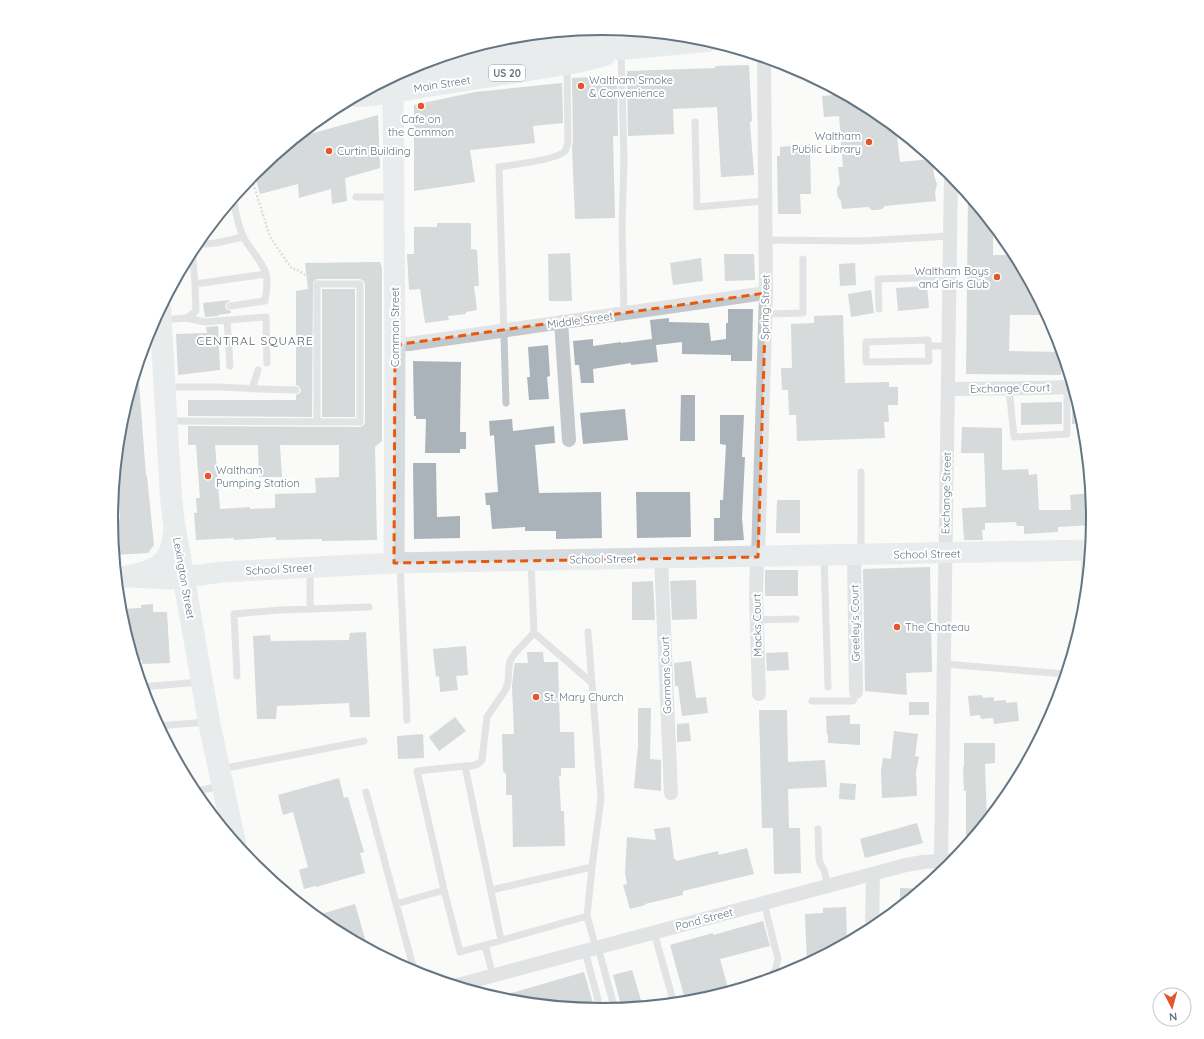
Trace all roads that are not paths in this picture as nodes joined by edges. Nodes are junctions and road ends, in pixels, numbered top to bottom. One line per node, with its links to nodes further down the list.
1 (689, 43): 3 (main road, Main Street / US 20)
2 (560, 48): 3 (main road, Main Street / US 20); 4 (main road, Main Street / US 20); 6 (main road, Main Street / US 20); 34 (lane)
3 (620, 49): 27 (lane)
4 (440, 63)
5 (764, 63): 11 (street, Spring Street)
6 (393, 84): 9 (street, Common Street)
7 (695, 122): 11 (lane)
8 (951, 183): 13 (street, Exchange Street)
9 (394, 196): 10 (lane); 35 (street, Common Street)
10 (356, 197)
11 (765, 201): 15 (street, Spring Street)
12 (234, 204): 14 (lane)
13 (950, 236): 15 (lane); 20 (street, Exchange Street)
14 (243, 237): 16 (lane); 19 (lane)
15 (766, 240): 22 (street, Spring Street)
16 (203, 245)
17 (803, 259): 29 (lane)
18 (193, 260): 21 (lane)
19 (266, 274): 21 (lane); 23 (lane)
20 (949, 277): 24 (lane); 37 (street, Exchange Street)
21 (195, 284): 26 (lane)
22 (766, 293): 27 (street, Middle Street); 29 (street, Spring Street)
23 (230, 306)
24 (879, 309)
25 (204, 310): 26 (lane)
26 (196, 311): 31 (lane)
27 (624, 313): 33 (street, Middle Street)
28 (163, 314): 31 (lane)
29 (765, 314): 58 (street, Spring Street)
30 (161, 318): 41 (main road, Lexington Street)
31 (187, 318): 32 (lane)
32 (227, 320): 38 (lane); 39 (lane)
33 (561, 322): 34 (street, Middle Street); 51 (street)
34 (504, 331): 35 (street, Middle Street); 48 (lane)
35 (390, 345): 61 (street, Common Street)
36 (928, 346): 36 (lane); 37 (lane)
37 (948, 346): 45 (street, Exchange Street)
38 (267, 362)
39 (230, 366)
40 (258, 370): 43 (lane)
41 (166, 387): 43 (lane); 49 (main road, Lexington Street)
42 (1068, 387): 44 (street, Exchange Court)
43 (252, 388): 46 (lane)
44 (1009, 388): 45 (street, Exchange Court); 47 (lane)
45 (948, 389): 55 (street, Exchange Street)
46 (296, 390)
47 (1070, 393)
48 (506, 403)
49 (168, 421): 50 (lane); 53 (main road, Lexington Street)
50 (317, 422): 50 (lane)
51 (569, 440)
52 (861, 472): 57 (lane)
53 (174, 523): 63 (main road); 64 (main road, Lexington Street)
54 (1085, 550): 55 (street, School Street)
55 (945, 553): 57 (street, School Street); 71 (street, Exchange Street)
56 (824, 555): 57 (street, School Street); 58 (street, School Street); 77 (lane)
57 (858, 555): 78 (street, Greeley's Court)
58 (758, 557): 59 (street, School Street); 68 (street, Macks Court)
59 (662, 558): 60 (street, School Street); 89 (street, Gormans Court)
60 (530, 561): 61 (street, School Street); 70 (lane)
61 (397, 563): 62 (street, School Street); 81 (lane)
62 (310, 567): 64 (street, School Street); 66 (lane)
63 (121, 577): 64 (street, School Street)
64 (184, 577): 74 (main road, Lexington Street)
65 (370, 607): 66 (lane)
66 (310, 608): 73 (lane)
67 (796, 619): 68 (lane)
68 (757, 620): 79 (street, Macks Court)
69 (588, 632): 75 (lane)
70 (534, 633): 75 (lane); 85 (lane)
71 (944, 664): 72 (lane); 92 (street, Exchange Street)
72 (1061, 674)
73 (237, 676)
74 (202, 682): 76 (lane); 82 (main road, Lexington Street)
75 (591, 682): 94 (lane)
76 (147, 687)
77 (828, 687)
78 (856, 692): 80 (lane)
79 (759, 694)
80 (812, 701)
81 (407, 720)
82 (209, 722): 83 (lane); 86 (main road, Lexington Street)
83 (163, 726)
84 (364, 740): 86 (lane)
85 (464, 766): 97 (lane); 98 (lane)
86 (220, 777): 87 (lane); 91 (main road, Lexington Street)
87 (199, 789)
88 (366, 792): 100 (lane)
89 (671, 792)
90 (818, 829): 96 (lane)
91 (231, 830)
92 (941, 860): 93 (street, Pond Street); 95 (street, Pond Street)
93 (947, 860)
94 (592, 867): 98 (lane); 101 (lane)
95 (873, 874): 96 (street, Pond Street); 102 (street)
96 (828, 886): 99 (street, Pond Street)
97 (444, 890): 100 (lane); 105 (lane)
98 (491, 890): 104 (lane)
99 (764, 903): 103 (street, Pond Street); 108 (lane)
100 (396, 904): 107 (lane)
101 (587, 916): 104 (lane); 106 (lane)
102 (872, 921)
103 (654, 932): 106 (street, Pond Street); 111 (lane)
104 (501, 940): 105 (lane)
105 (485, 945): 109 (lane)
106 (593, 949): 109 (street, Pond Street); 112 (lane); 113 (lane)
107 (413, 965)
108 (774, 972)
109 (493, 976): 110 (street, Pond Street)
110 (464, 983)
111 (673, 999)
112 (600, 1004)
113 (613, 1004)

